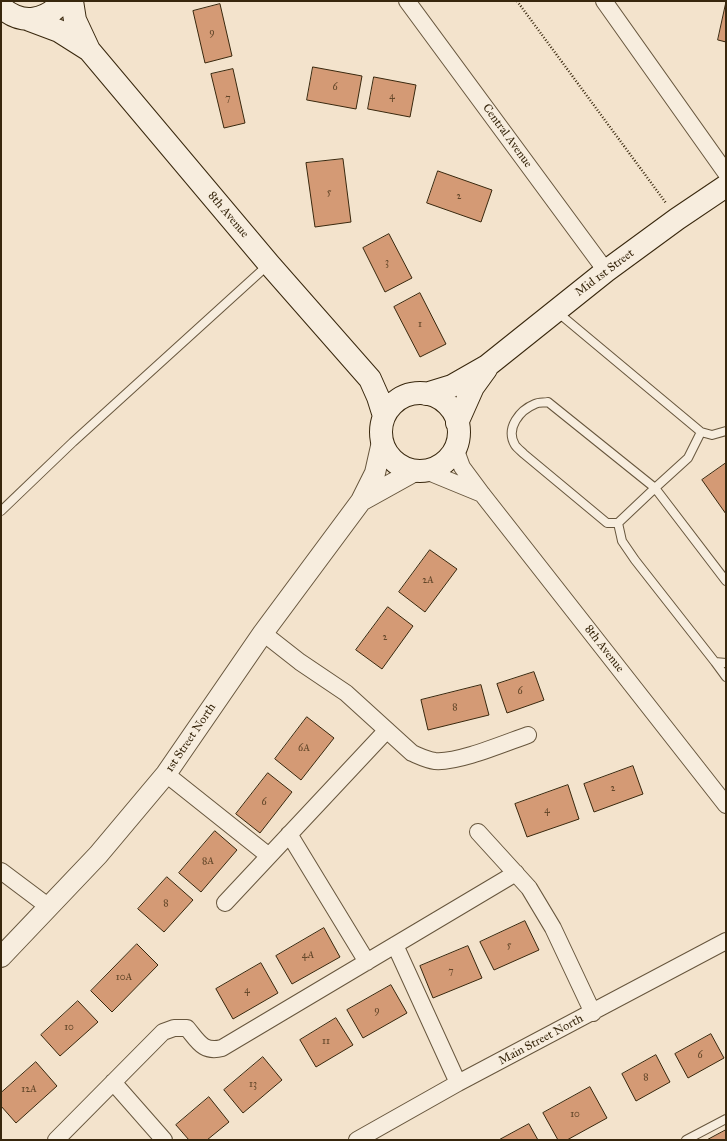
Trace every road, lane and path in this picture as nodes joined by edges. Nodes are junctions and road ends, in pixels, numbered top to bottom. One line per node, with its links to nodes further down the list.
1 (63, 1): 6 (main road)
2 (72, 1): 7 (main road, 8th Avenue)
3 (407, 1): 12 (street, Central Avenue)
4 (517, 1): 10 (path)
5 (604, 1): 8 (street)
6 (9, 14): 7 (main road, 8th Avenue)
7 (89, 50): 11 (main road, 8th Avenue)
8 (726, 173)
9 (726, 186): 10 (main road, Mid 1st Street)
10 (677, 219): 12 (main road, Mid 1st Street)
11 (269, 264): 15 (main road, 8th Avenue); 27 (lane)
12 (606, 271): 13 (main road, Mid 1st Street)
13 (556, 310): 14 (main road, Mid 1st Street); 20 (lane)
14 (487, 366): 16 (main road, Mid 1st Street); 18 (main road, Mid 1st Street)
15 (370, 379): 16 (main road, 8th Avenue); 17 (main road, 8th Avenue)
16 (417, 395): 17 (main road); 18 (main road)
17 (384, 416): 21 (main road)
18 (457, 423): 22 (main road)
19 (726, 431): 20 (lane)
20 (701, 432): 24 (lane)
21 (382, 442): 23 (main road); 26 (street, 1st Street North)
22 (455, 448): 23 (main road); 25 (street, 8th Avenue)
23 (421, 471): 25 (street, 8th Avenue); 26 (street, 1st Street North)
24 (655, 488): 28 (lane); 28 (lane); 29 (lane)
25 (482, 494): 37 (street, 8th Avenue)
26 (361, 501): 30 (street, 1st Street North)
27 (1, 511)
28 (618, 523): 31 (lane)
29 (726, 581)
30 (263, 633): 34 (street); 36 (street, 1st Street North)
31 (715, 662): 32 (lane); 33 (lane)
32 (726, 663)
33 (726, 677)
34 (387, 730): 35 (street); 39 (street)
35 (528, 735)
36 (166, 774): 40 (street); 44 (street, 1st Street North)
37 (726, 805)
38 (478, 832): 42 (street)
39 (290, 834): 40 (street); 48 (street)
40 (269, 856): 43 (street)
41 (1, 870): 44 (street)
42 (516, 873): 46 (street); 49 (street)
43 (225, 903)
44 (49, 907): 47 (street, 1st Street North)
45 (726, 941): 49 (street, Main Street North)
46 (395, 945): 48 (street); 51 (street)
47 (1, 958)
48 (367, 962): 50 (street)
49 (593, 1013): 51 (street, Main Street North)
50 (113, 1082): 53 (street); 54 (street)
51 (458, 1083): 55 (street, Main Street North)
52 (726, 1119): 56 (lane)
53 (56, 1140)
54 (164, 1140)
55 (358, 1140)
56 (686, 1140)

